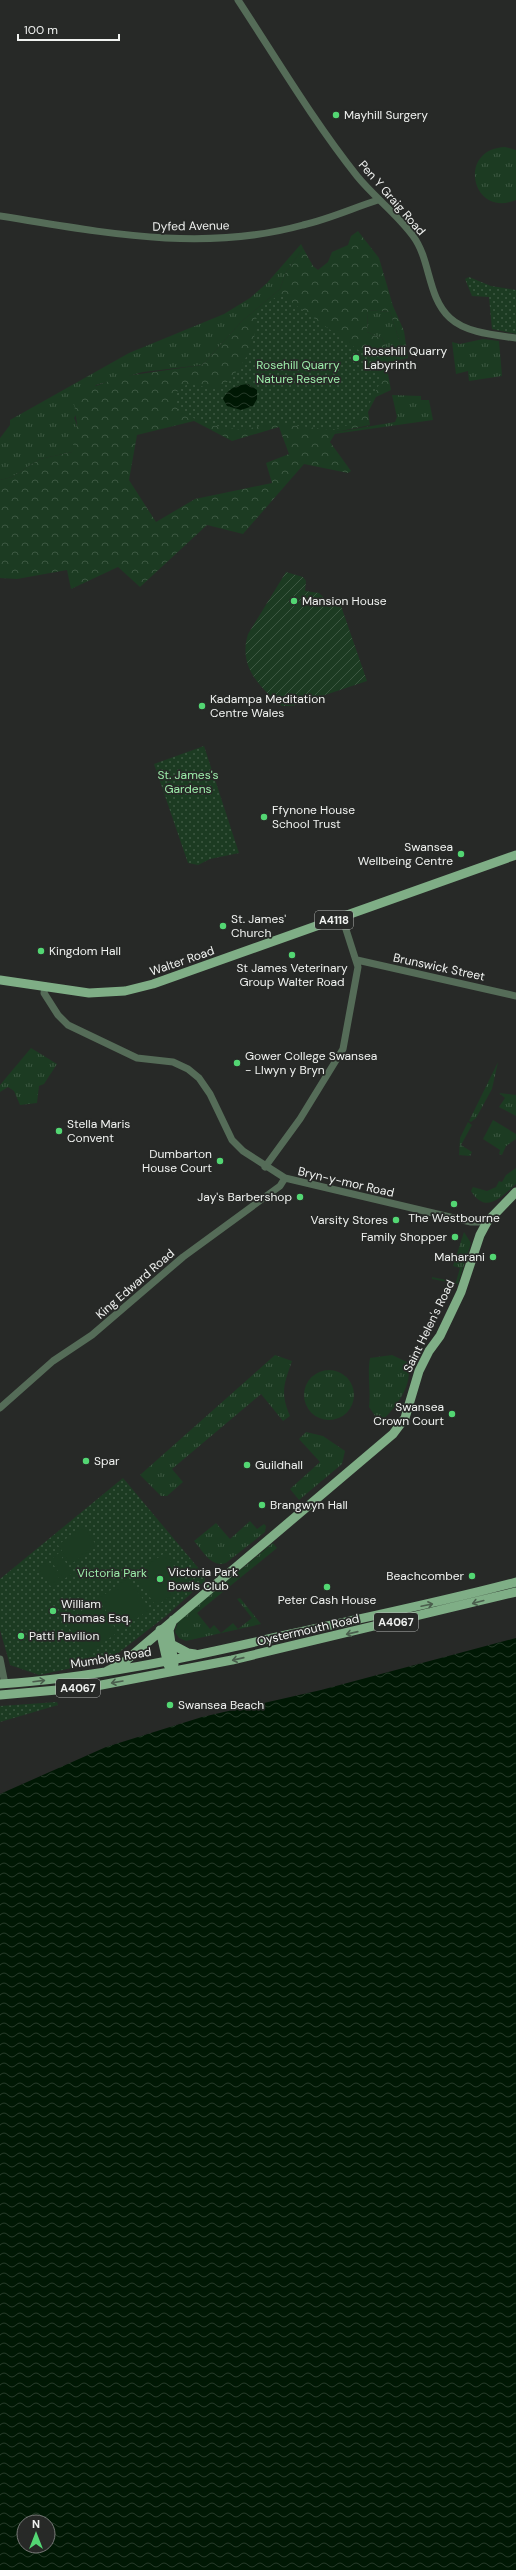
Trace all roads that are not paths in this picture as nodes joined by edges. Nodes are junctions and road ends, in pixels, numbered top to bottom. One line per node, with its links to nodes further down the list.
1 (238, 0): 2 (street, Pen Y Graig Road)
2 (378, 200): 3 (street, Dyfed Avenue); 4 (street, Pen Y Graig Road)
3 (0, 216)
4 (516, 338)
5 (516, 855): 6 (main road, Walter Road / A4118)
6 (342, 917): 7 (street); 9 (main road, Walter Road / A4118)
7 (357, 960): 10 (street, Brunswick Street); 11 (street)
8 (0, 980): 9 (main road, Walter Road / A4118)
9 (45, 986): 11 (street, Bryn-y-mor Road)
10 (516, 996)
11 (265, 1166): 12 (street, Bryn-y-mor Road)
12 (285, 1178): 14 (street, Bryn-y-mor Road); 15 (street, King Edward Road)
13 (516, 1192): 14 (main road, Saint Helen's Road)
14 (487, 1222): 18 (main road, Saint Helen's Road)
15 (0, 1408)
16 (516, 1582): 21 (main road, Oystermouth Road / A4067, one-way to 16)
17 (516, 1592): 25 (main road, Oystermouth Road / A4067, one-way to 25)
18 (175, 1617): 19 (main road, Saint Helen's Road); 20 (main road)
19 (160, 1630): 24 (main road); 26 (main road, Saint Helen's Road)
20 (171, 1644): 22 (main road); 24 (main road)
21 (225, 1650): 22 (main road, Mumbles Road / A4067)
22 (201, 1654): 24 (main road, Mumbles Road / A4067)
23 (0, 1659): 28 (street)
24 (170, 1662): 25 (main road); 26 (main road, Mumbles Road / A4067); 27 (main road)
25 (197, 1666): 27 (main road, Mumbles Road / A4067)
26 (107, 1672): 28 (main road, Mumbles Road / A4067, one-way to 26)
27 (156, 1675): 29 (main road, Mumbles Road / A4067, one-way to 29)
28 (3, 1684)
29 (0, 1695)

